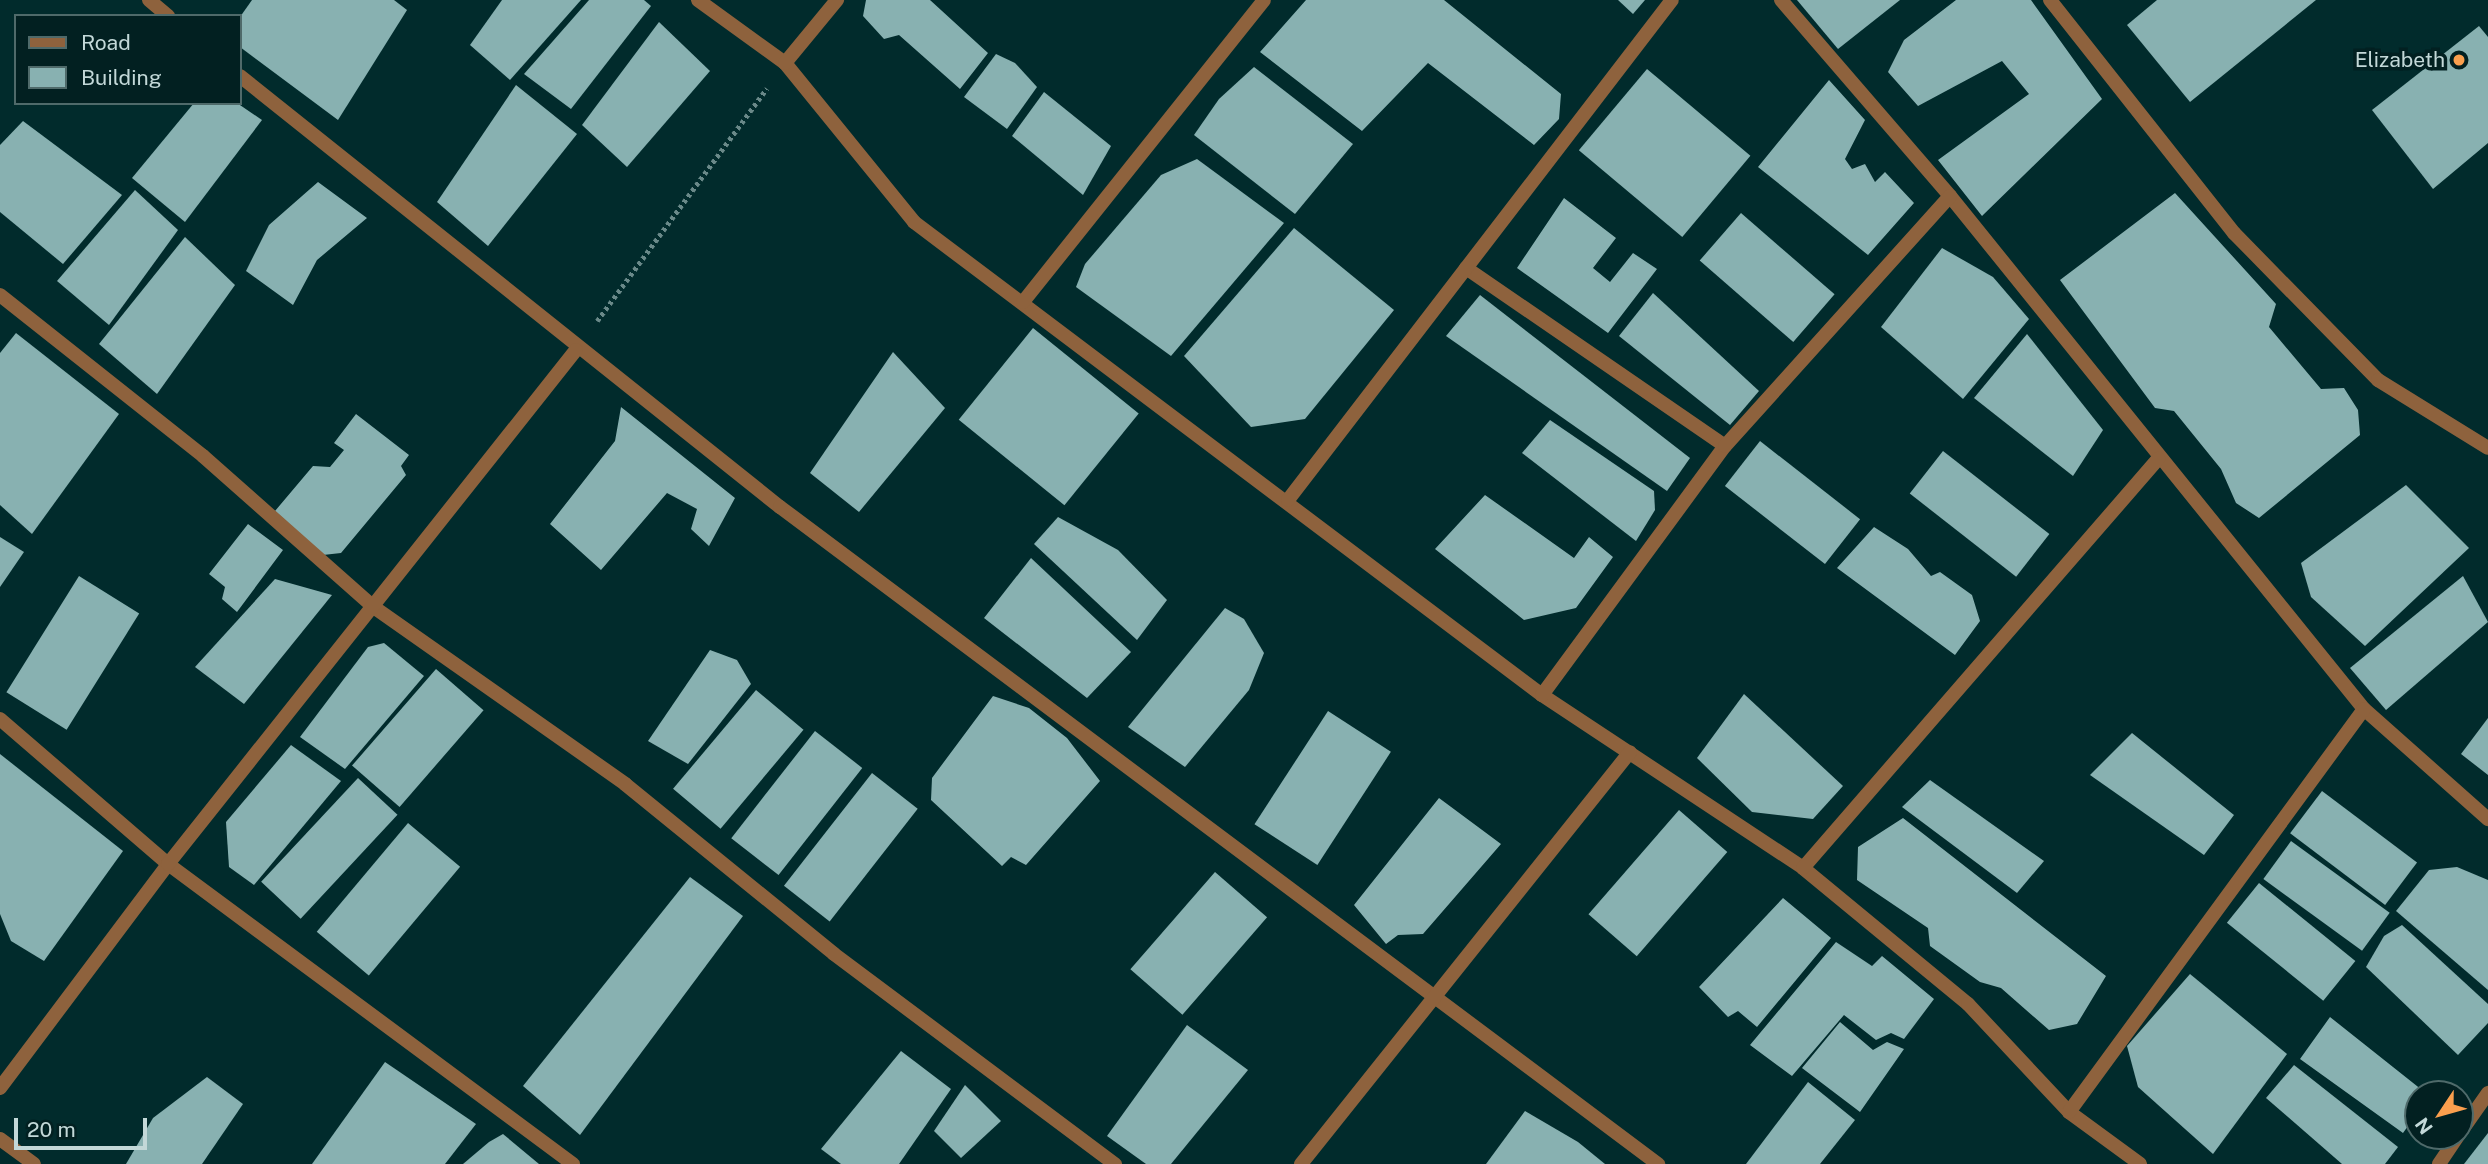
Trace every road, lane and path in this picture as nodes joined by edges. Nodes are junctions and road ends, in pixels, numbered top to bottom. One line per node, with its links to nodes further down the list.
1 (149, 0): 8 (street)
2 (698, 0): 9 (street)
3 (837, 0): 9 (street)
4 (1264, 0): 14 (street)
5 (1672, 0): 12 (street)
6 (1781, 0): 11 (street)
7 (2050, 0): 17 (street)
8 (166, 14)
9 (785, 63): 14 (street); 15 (path)
10 (242, 78): 15 (street)
11 (1950, 196): 16 (street); 18 (street)
12 (1466, 268): 16 (street); 19 (street)
13 (0, 295): 20 (street)
14 (1023, 302): 19 (street)
15 (576, 350): 20 (street); 28 (street)
16 (1725, 446): 21 (street)
17 (2488, 448)
18 (2158, 459): 22 (street); 27 (street)
19 (1288, 500): 21 (street)
20 (376, 608): 26 (street); 36 (street)
21 (1542, 695): 24 (street)
22 (2364, 709): 25 (street); 31 (street)
23 (0, 719): 26 (street)
24 (1630, 751): 27 (street); 28 (street)
25 (2488, 819)
26 (167, 864): 29 (street); 35 (street)
27 (1803, 868): 31 (street)
28 (1432, 1000): 37 (street); 38 (street)
29 (0, 1088)
30 (2488, 1093): 32 (street)
31 (2069, 1112): 39 (street)
32 (2474, 1113)
33 (0, 1139): 34 (street)
34 (34, 1164)
35 (573, 1164)
36 (1115, 1164)
37 (1301, 1164)
38 (1658, 1164)
39 (2140, 1164)

